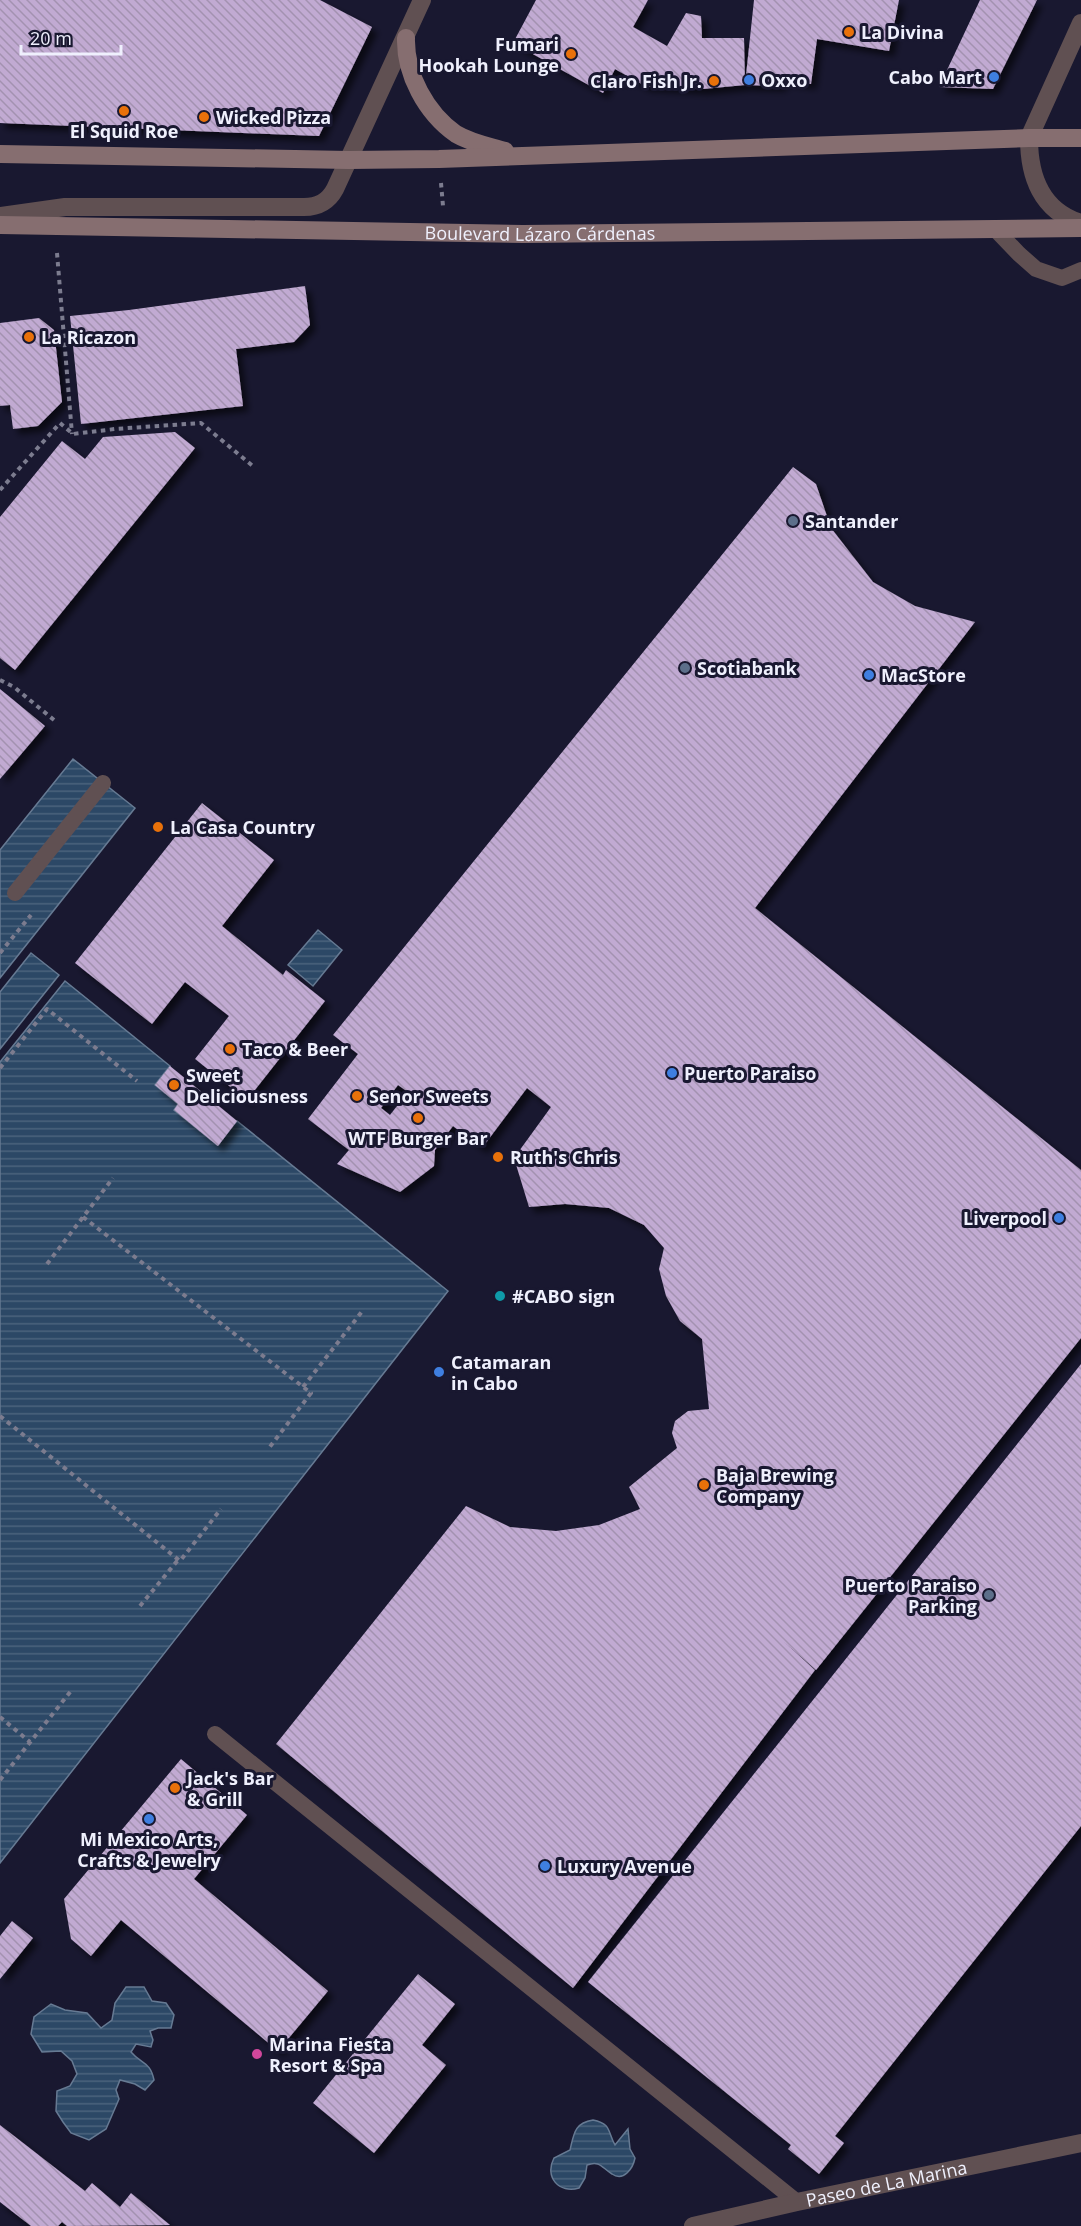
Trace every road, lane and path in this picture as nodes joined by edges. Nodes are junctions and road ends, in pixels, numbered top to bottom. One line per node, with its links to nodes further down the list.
1 (415, 2): 3 (street)
2 (1081, 23): 4 (street)
3 (406, 38): 7 (main road); 9 (street)
4 (1029, 138): 5 (main road); 7 (main road); 11 (street)
5 (1081, 138)
6 (0, 154): 9 (main road)
7 (527, 156): 8 (main road)
8 (439, 159): 9 (main road); 16 (path)
9 (349, 160): 10 (street)
10 (0, 216)
11 (1081, 223)
12 (0, 225): 13 (main road, Boulevard Lázaro Cárdenas)
13 (55, 226): 16 (main road, Boulevard Lázaro Cárdenas); 18 (path)
14 (994, 228): 15 (main road, Boulevard Lázaro Cárdenas); 16 (main road, Boulevard Lázaro Cárdenas); 17 (lane)
15 (1081, 228)
16 (445, 232)
17 (1081, 270)
18 (72, 434): 19 (path); 20 (path)
19 (254, 467)
20 (0, 490)
21 (0, 680): 22 (path)
22 (54, 720)
23 (103, 783): 24 (lane)
24 (15, 893)
25 (0, 1068): 26 (path)
26 (137, 1081)
27 (113, 1178): 28 (path)
28 (83, 1217): 29 (path); 31 (path)
29 (47, 1264)
30 (364, 1309): 31 (path)
31 (303, 1387): 33 (path)
32 (0, 1416): 35 (path)
33 (269, 1448)
34 (221, 1509): 35 (path)
35 (178, 1560): 36 (path)
36 (140, 1606)
37 (71, 1691): 40 (path)
38 (0, 1717): 40 (path)
39 (215, 1734): 43 (lane)
40 (30, 1742): 41 (path)
41 (0, 1780)
42 (1081, 2143): 43 (street, Paseo de La Marina)
43 (797, 2202): 44 (street, Paseo de La Marina)
44 (693, 2226)

